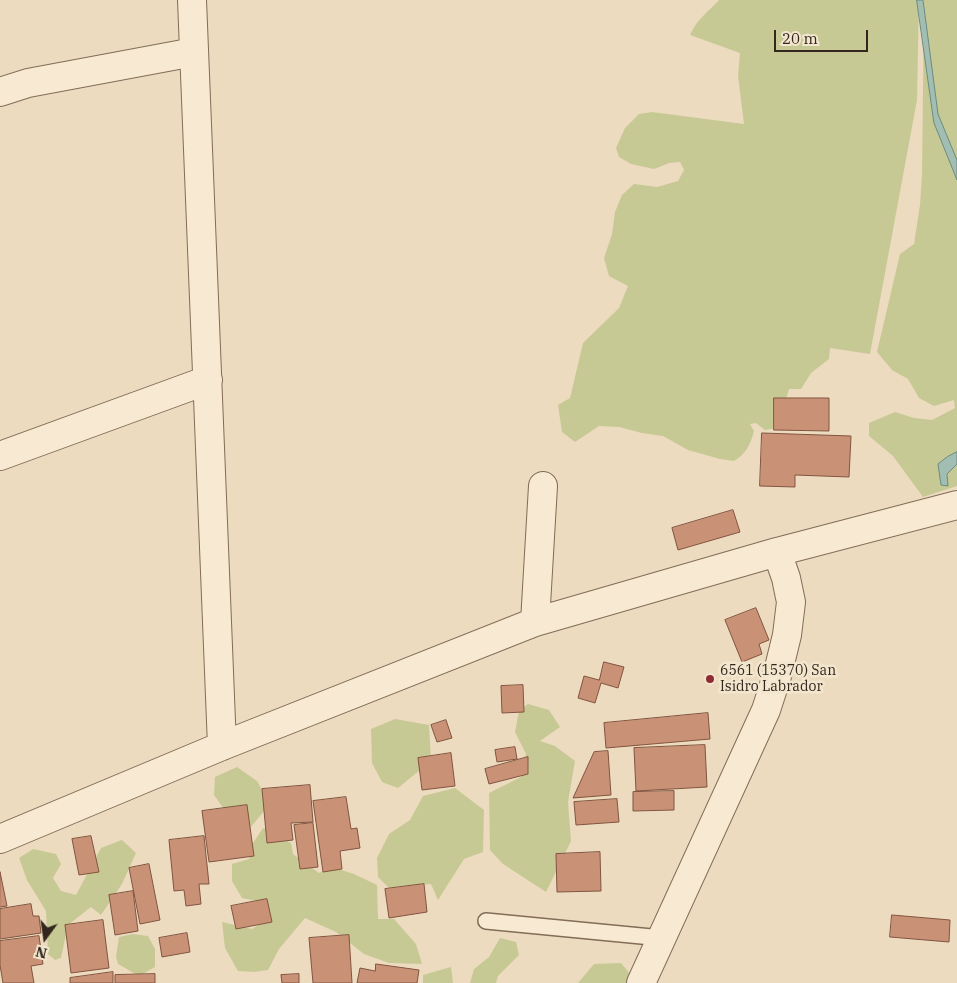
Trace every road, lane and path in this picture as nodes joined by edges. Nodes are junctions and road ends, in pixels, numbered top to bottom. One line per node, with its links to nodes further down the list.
1 (192, 0): 2 (street)
2 (194, 52): 3 (street); 4 (street)
3 (0, 92)
4 (208, 380): 5 (street); 10 (street)
5 (0, 456)
6 (543, 486): 9 (street)
7 (957, 505): 8 (street)
8 (777, 552): 9 (street); 13 (street)
9 (535, 622): 10 (street)
10 (222, 746): 11 (street)
11 (0, 840)
12 (486, 921): 13 (lane)
13 (662, 938): 14 (street)
14 (641, 983)

